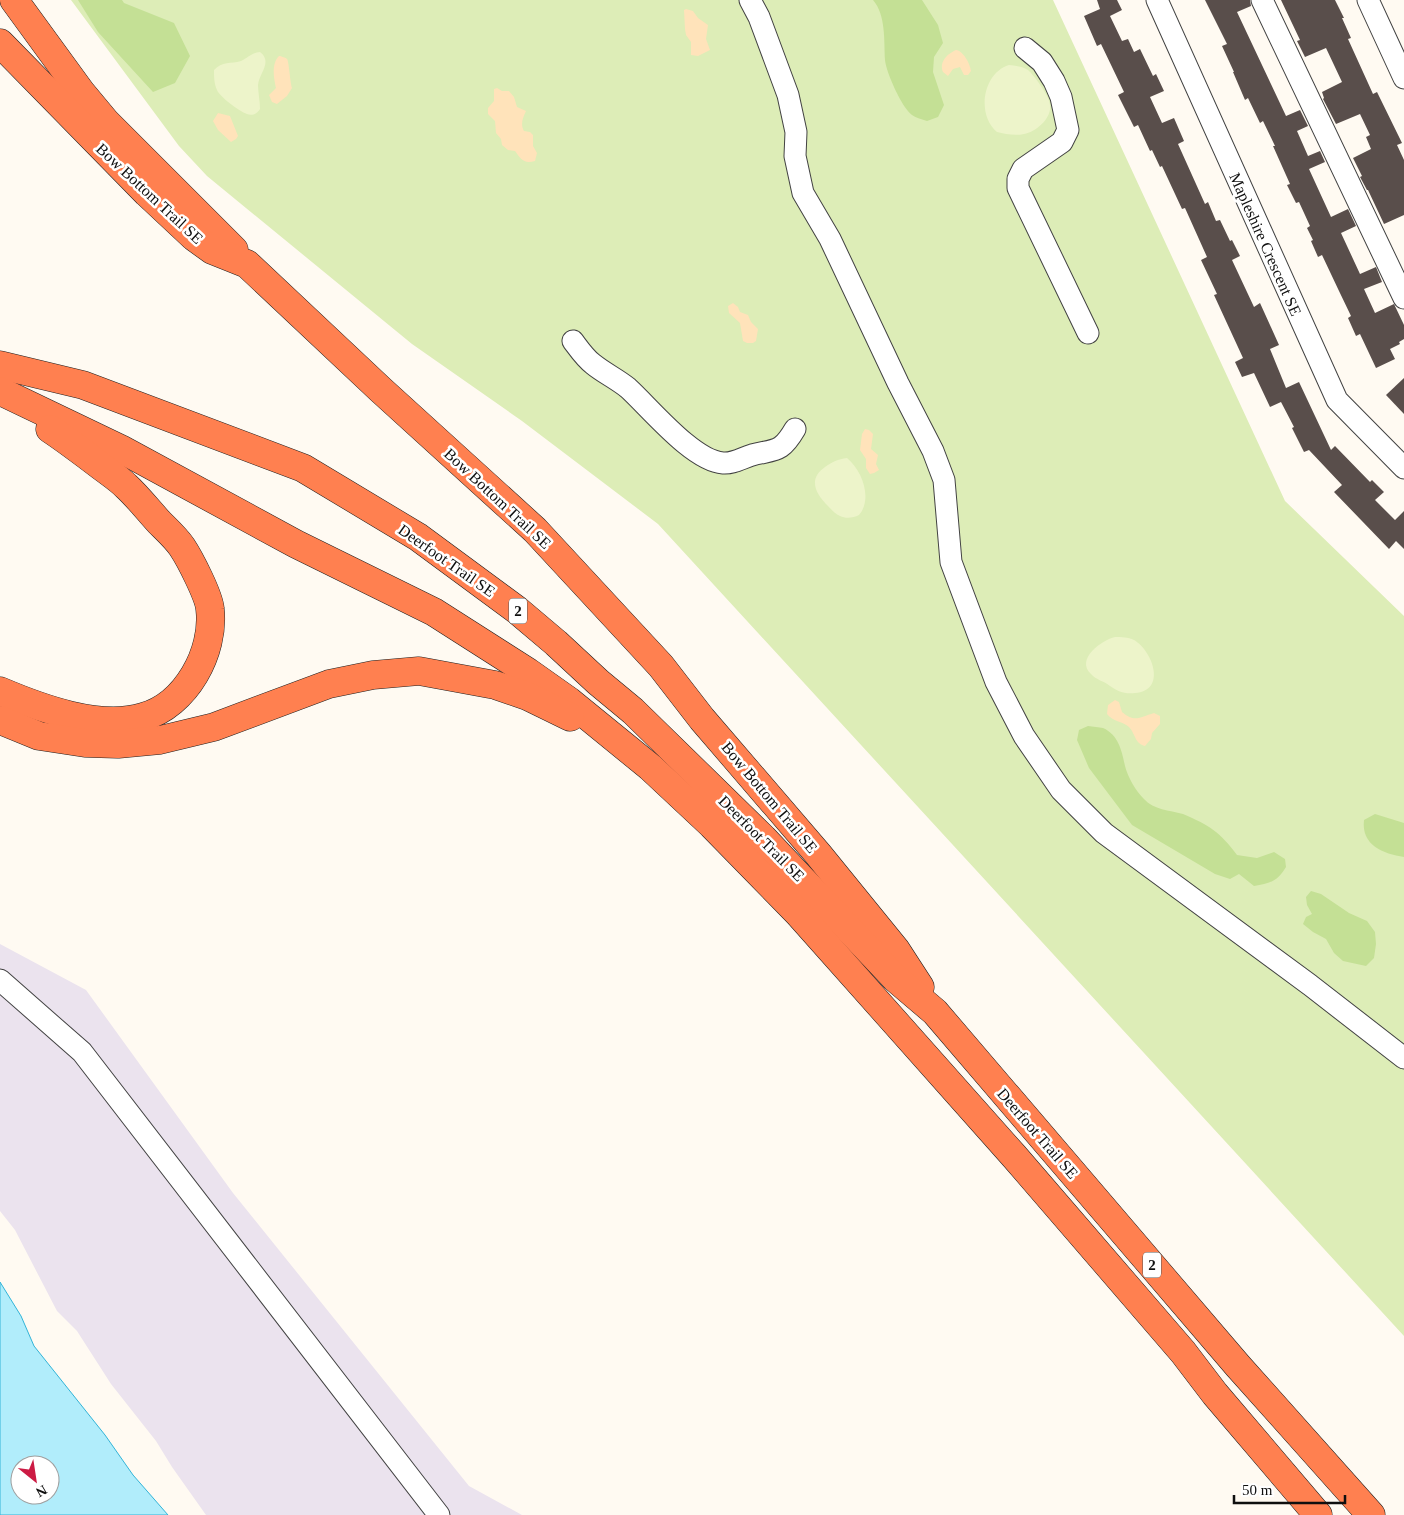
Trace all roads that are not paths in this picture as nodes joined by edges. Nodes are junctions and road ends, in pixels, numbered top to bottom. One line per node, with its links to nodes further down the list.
1 (14, 0): 9 (highway)
2 (750, 0): 21 (street)
3 (1157, 0): 15 (street, Mapleshire Crescent SE)
4 (1262, 0): 10 (street)
5 (1368, 0): 8 (street)
6 (0, 44): 9 (highway, Bow Bottom Trail SE)
7 (1026, 48): 11 (street)
8 (1404, 78)
9 (247, 264): 20 (highway, Bow Bottom Trail SE)
10 (1404, 298)
11 (1088, 333)
12 (573, 341): 14 (street)
13 (0, 383): 16 (highway); 18 (highway, Deerfoot Trail SE / 2); 20 (highway, Deerfoot Trail SE / 2)
14 (795, 429)
15 (1404, 468)
16 (0, 691)
17 (0, 720): 18 (highway)
18 (610, 735): 23 (highway, Deerfoot Trail SE / 2)
19 (0, 980): 22 (street)
20 (935, 1012): 24 (highway, Deerfoot Trail SE / 2)
21 (1404, 1058)
22 (439, 1515)
23 (1318, 1515)
24 (1371, 1515)

